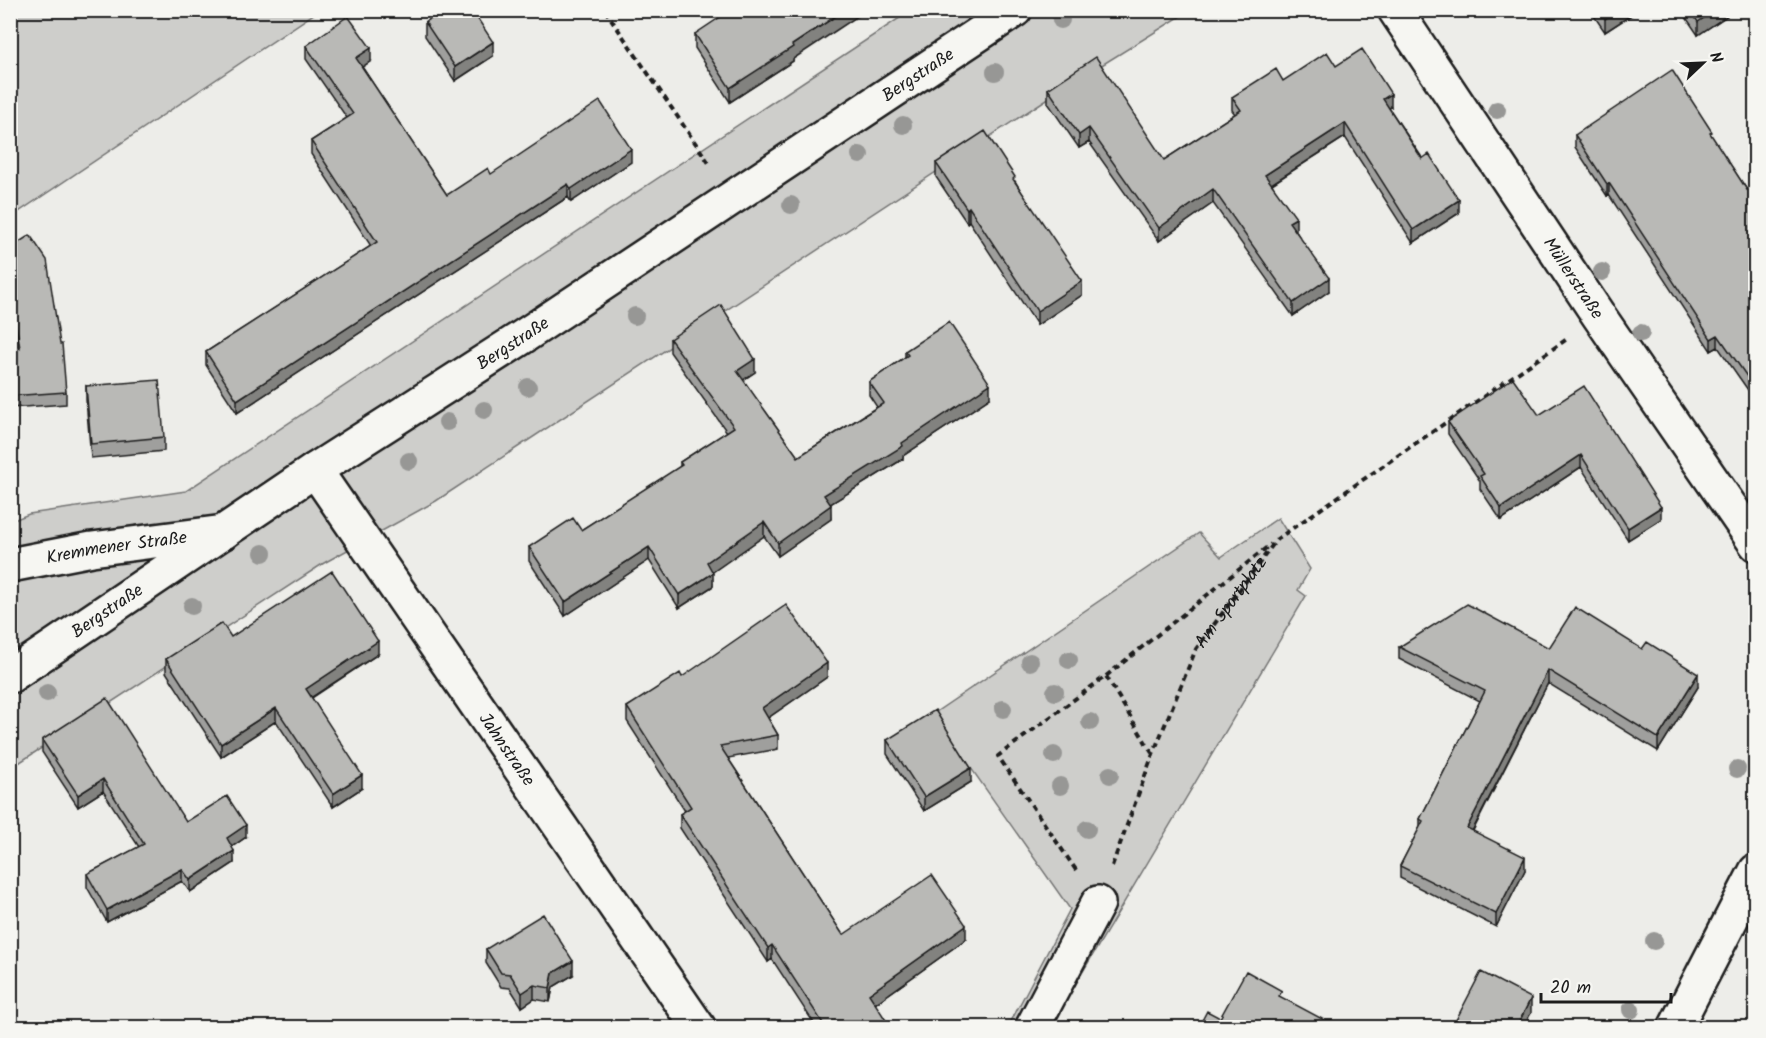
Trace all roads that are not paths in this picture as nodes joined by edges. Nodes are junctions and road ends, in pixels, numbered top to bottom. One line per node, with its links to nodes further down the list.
1 (1015, 10): 3 (street, Bergstraße)
2 (1395, 10): 5 (street, Müllerstraße)
3 (315, 470): 4 (street, Bergstraße); 10 (street, Jahnstraße)
4 (224, 532): 6 (street, Kremmener Straße); 7 (street, Bergstraße)
5 (1755, 544)
6 (10, 565)
7 (10, 676)
8 (1755, 871): 12 (street)
9 (1098, 903): 11 (street)
10 (699, 1028)
11 (1032, 1028)
12 (1675, 1028)

